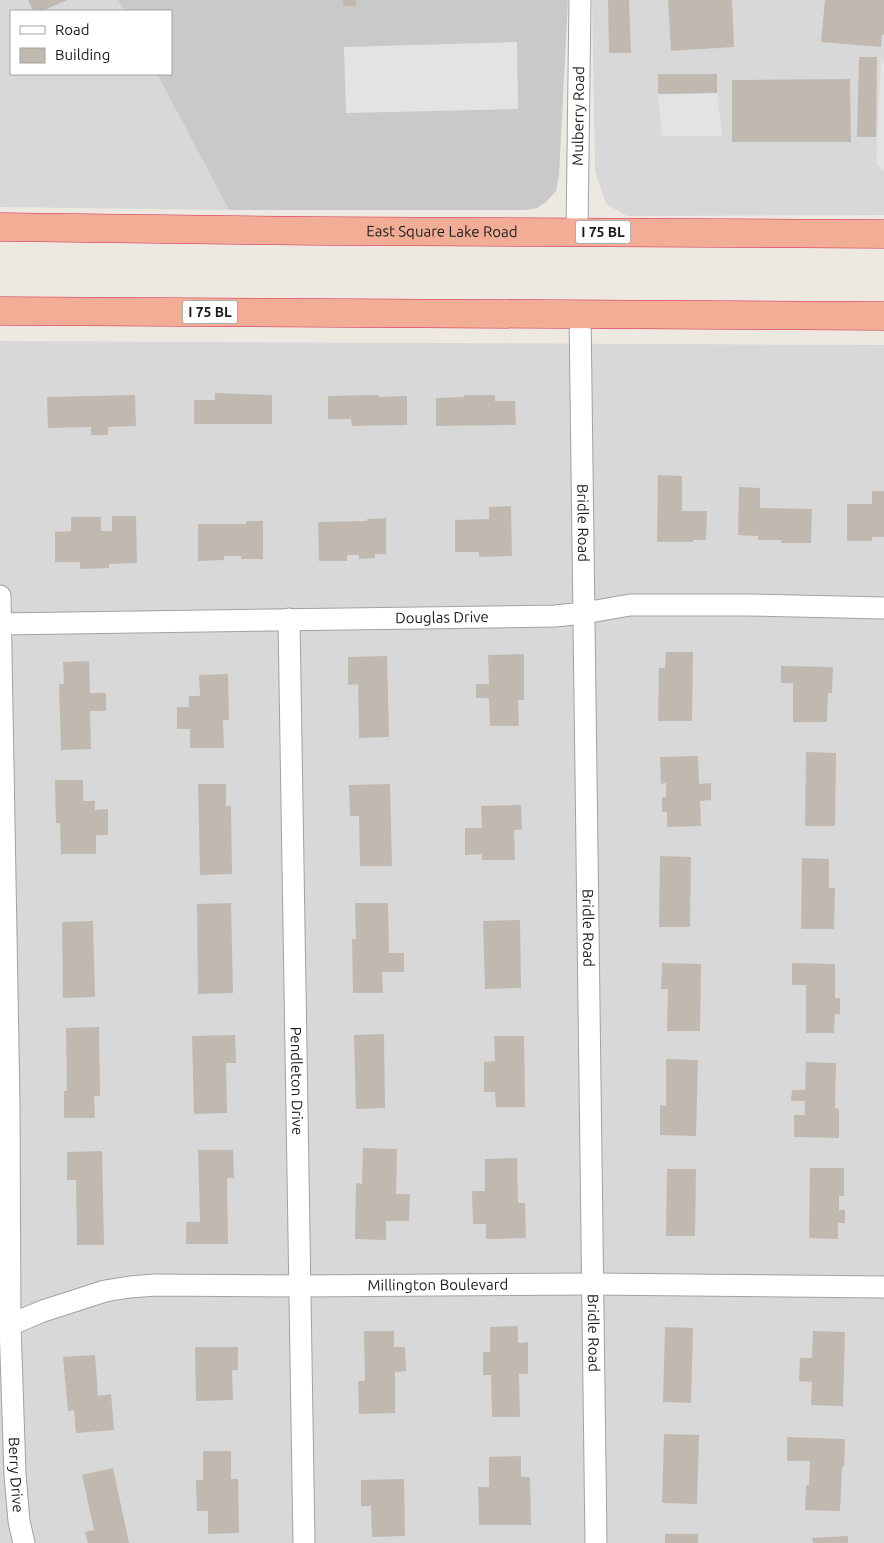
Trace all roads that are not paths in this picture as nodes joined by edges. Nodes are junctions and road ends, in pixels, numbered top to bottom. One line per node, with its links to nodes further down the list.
1 (580, 0): 2 (street, Mulberry Road)
2 (577, 232): 3 (highway, East Square Lake Road / I 75 BL); 4 (highway, East Square Lake Road / I 75 BL)
3 (7, 233)
4 (884, 234)
5 (0, 311): 6 (highway, I 75 BL)
6 (580, 313): 7 (highway, I 75 BL); 10 (street, Bridle Road)
7 (884, 316)
8 (0, 596): 12 (street, Berry Drive)
9 (884, 608): 10 (street, Douglas Drive)
10 (584, 613): 11 (street, Douglas Drive); 13 (street, Bridle Road)
11 (290, 619): 12 (street, Douglas Drive); 14 (street, Pendleton Drive)
12 (0, 624): 16 (street, Berry Drive)
13 (594, 1284): 14 (street, Millington Boulevard); 15 (street, Millington Boulevard); 19 (street, Bridle Road)
14 (300, 1286): 16 (street, Millington Boulevard); 18 (street, Pendleton Drive)
15 (884, 1287)
16 (5, 1327): 17 (street, Berry Drive)
17 (24, 1543)
18 (304, 1543)
19 (596, 1543)

